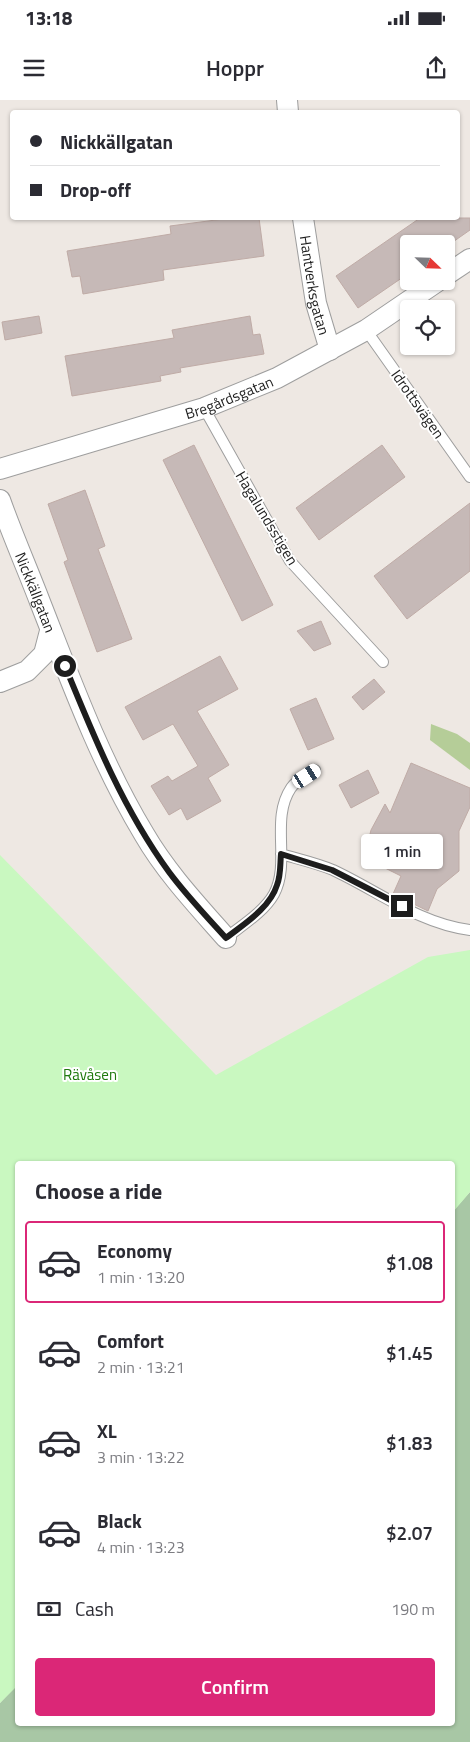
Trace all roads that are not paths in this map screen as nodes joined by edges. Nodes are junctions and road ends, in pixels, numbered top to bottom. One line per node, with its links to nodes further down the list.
1 (303, 220): 6 (street, Hantverksgatan)
2 (470, 259): 3 (street)
3 (455, 269)
4 (425, 290): 5 (street, Bregårdsgatan)
5 (366, 330): 6 (street, Bregårdsgatan); 9 (lane, Idrottsvägen)
6 (330, 350): 7 (street, Bregårdsgatan)
7 (204, 408): 8 (street, Bregårdsgatan); 12 (lane, Hagalundsstigen)
8 (0, 470)
9 (470, 477)
10 (0, 500): 11 (street, Nickkällgatan)
11 (50, 631): 13 (street); 17 (street, Nickkällgatan)
12 (383, 662)
13 (0, 682)
14 (315, 770): 15 (lane)
15 (281, 854): 16 (lane); 17 (lane)
16 (470, 930)
17 (226, 938)

